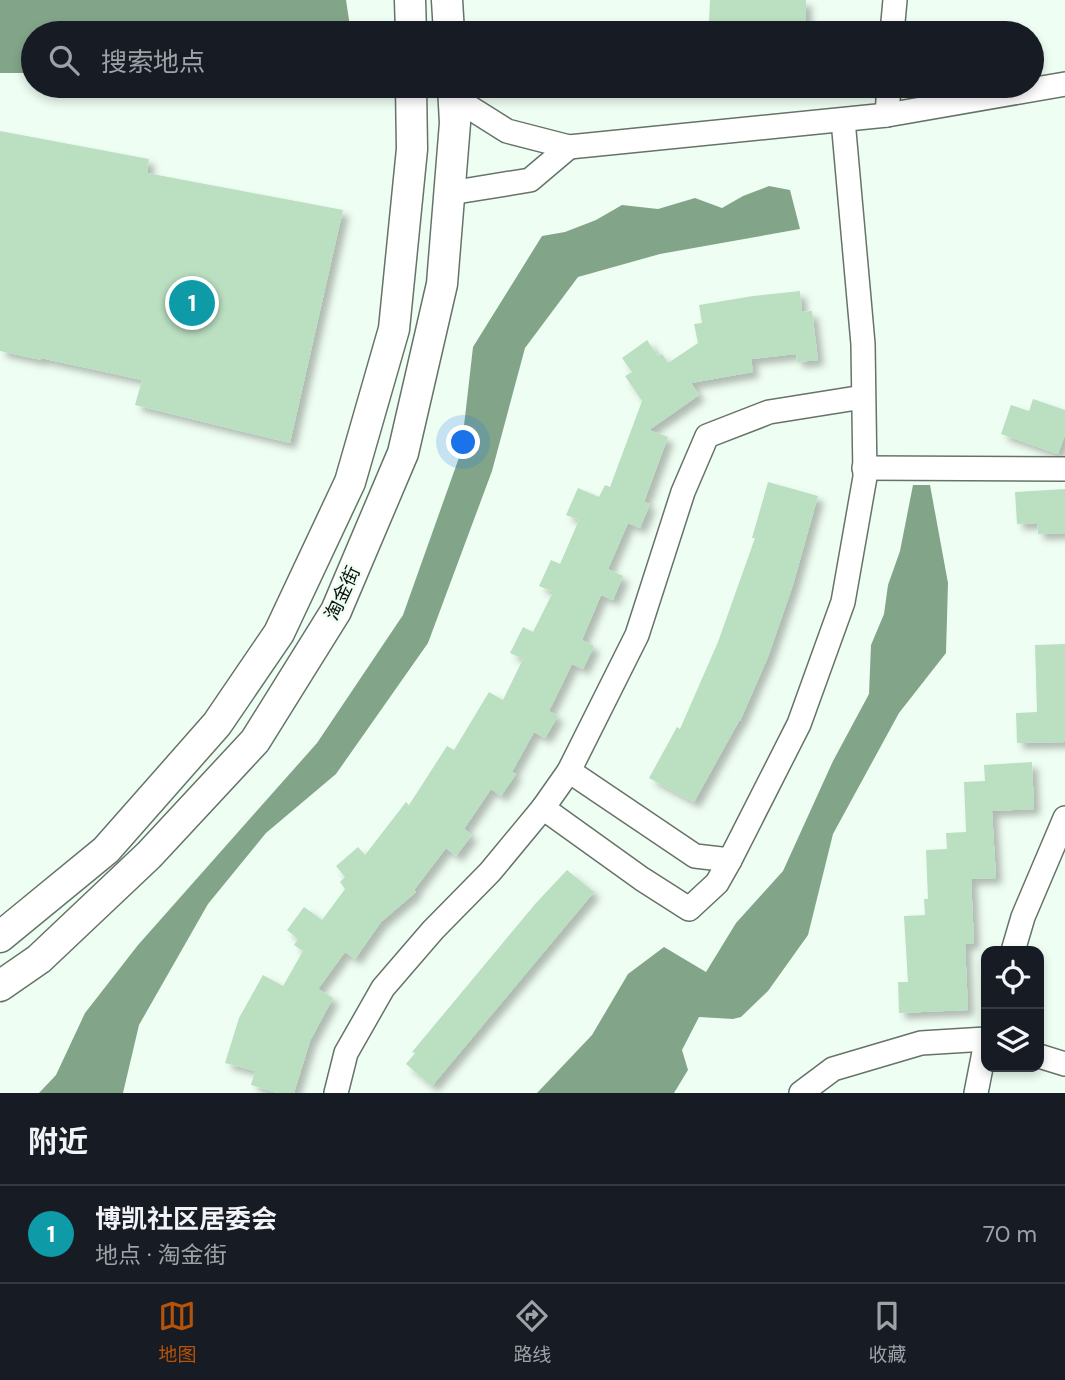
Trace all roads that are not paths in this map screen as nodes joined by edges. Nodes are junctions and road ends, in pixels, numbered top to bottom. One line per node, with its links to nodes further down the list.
1 (410, 0): 4 (street)
2 (447, 0): 5 (street)
3 (895, 0): 6 (street)
4 (411, 21)
5 (448, 21)
6 (893, 21)
7 (1065, 84): 8 (street)
8 (1044, 88)
9 (411, 98): 17 (street, 淘金街)
10 (453, 98): 18 (street, 淘金街)
11 (461, 98): 16 (street)
12 (888, 98): 14 (street)
13 (985, 98): 14 (street)
14 (887, 115): 15 (street)
15 (843, 120): 16 (street); 20 (street)
16 (569, 147): 19 (street)
17 (412, 149): 18 (street); 27 (street, 淘金街)
18 (453, 153): 19 (street, 淘金街)
19 (450, 193): 29 (street, 淘金街)
20 (863, 397): 21 (street); 23 (street)
21 (864, 468): 22 (street); 26 (street)
22 (1065, 469)
23 (569, 771): 24 (street); 26 (street)
24 (543, 808): 26 (street); 34 (street)
25 (1065, 818): 28 (street)
26 (730, 860)
27 (0, 937)
28 (1014, 946)
29 (0, 986)
30 (981, 1041): 35 (street)
31 (1044, 1058): 32 (street)
32 (1065, 1064)
33 (981, 1067): 36 (street)
34 (336, 1093)
35 (801, 1093)
36 (976, 1093)

